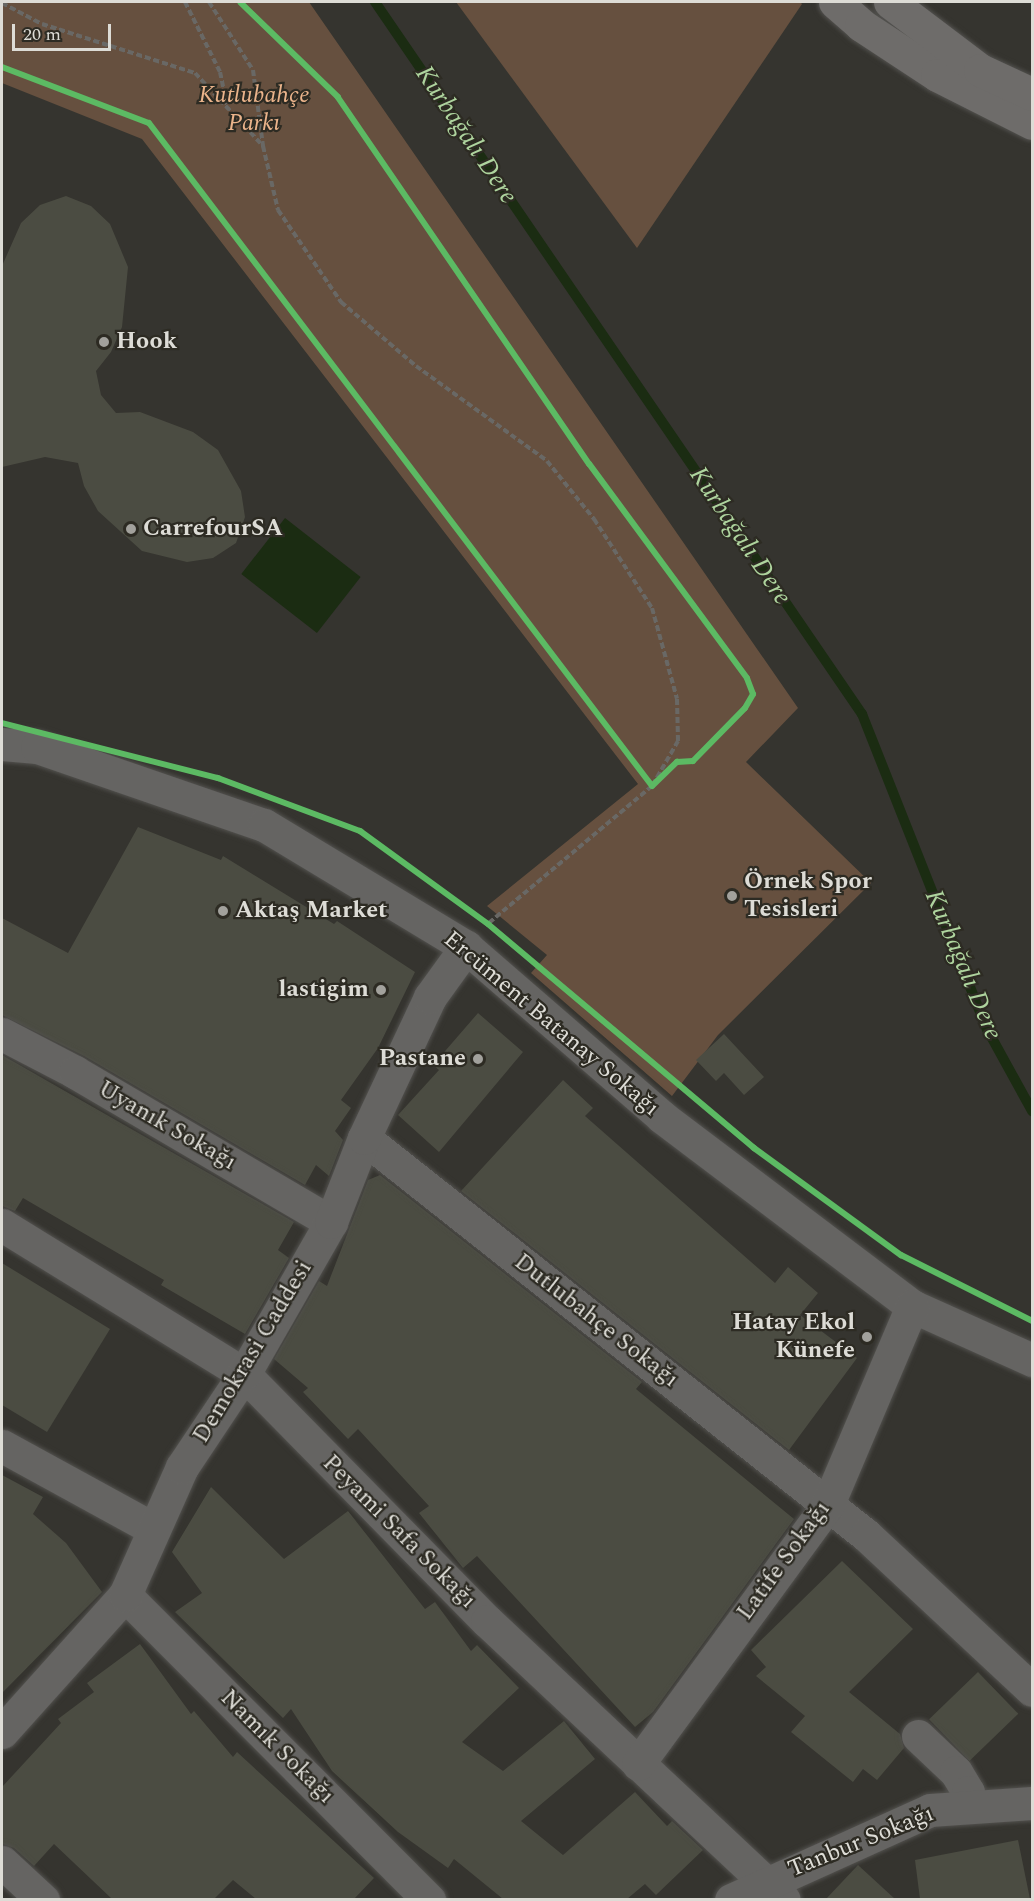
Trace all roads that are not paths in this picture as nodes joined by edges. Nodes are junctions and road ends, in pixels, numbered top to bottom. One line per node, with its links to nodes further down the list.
1 (835, 2): 4 (main road)
2 (890, 2): 3 (main road)
3 (1032, 94)
4 (1032, 123)
5 (2, 744): 6 (street, Ercüment Batanay Sokağı)
6 (466, 947): 8 (street, Demokrasi Caddesi); 11 (street, Ercüment Batanay Sokağı)
7 (2, 1034): 9 (street, Uyanık Sokağı)
8 (364, 1138): 9 (street, Demokrasi Caddesi); 15 (street, Dutlubahçe Sokağı)
9 (331, 1222): 13 (street, Demokrasi Caddesi)
10 (2, 1225): 13 (street, Peyami Safa Sokağı)
11 (912, 1306): 12 (street, Ercüment Batanay Sokağı); 15 (street, Latife Sokağı)
12 (1032, 1360)
13 (244, 1374): 16 (street, Demokrasi Caddesi); 21 (street, Peyami Safa Sokağı)
14 (2, 1446): 16 (street)
15 (828, 1504): 18 (street, Dutlubahçe Sokağı); 21 (street, Latife Sokağı)
16 (152, 1528): 17 (street, Demokrasi Caddesi)
17 (124, 1595): 19 (street, Demokrasi Caddesi); 27 (street, Namık Sokağı)
18 (1032, 1690)
19 (2, 1732)
20 (918, 1736): 23 (street)
21 (638, 1764): 25 (street, Peyami Safa Sokağı)
22 (1032, 1803): 23 (street, Tanbur Sokağı)
23 (968, 1807): 25 (street, Tanbur Sokağı)
24 (2, 1862): 26 (street)
25 (774, 1891): 28 (street, Tanbur Sokağı)
26 (43, 1899)
27 (429, 1899)
28 (731, 1899)

